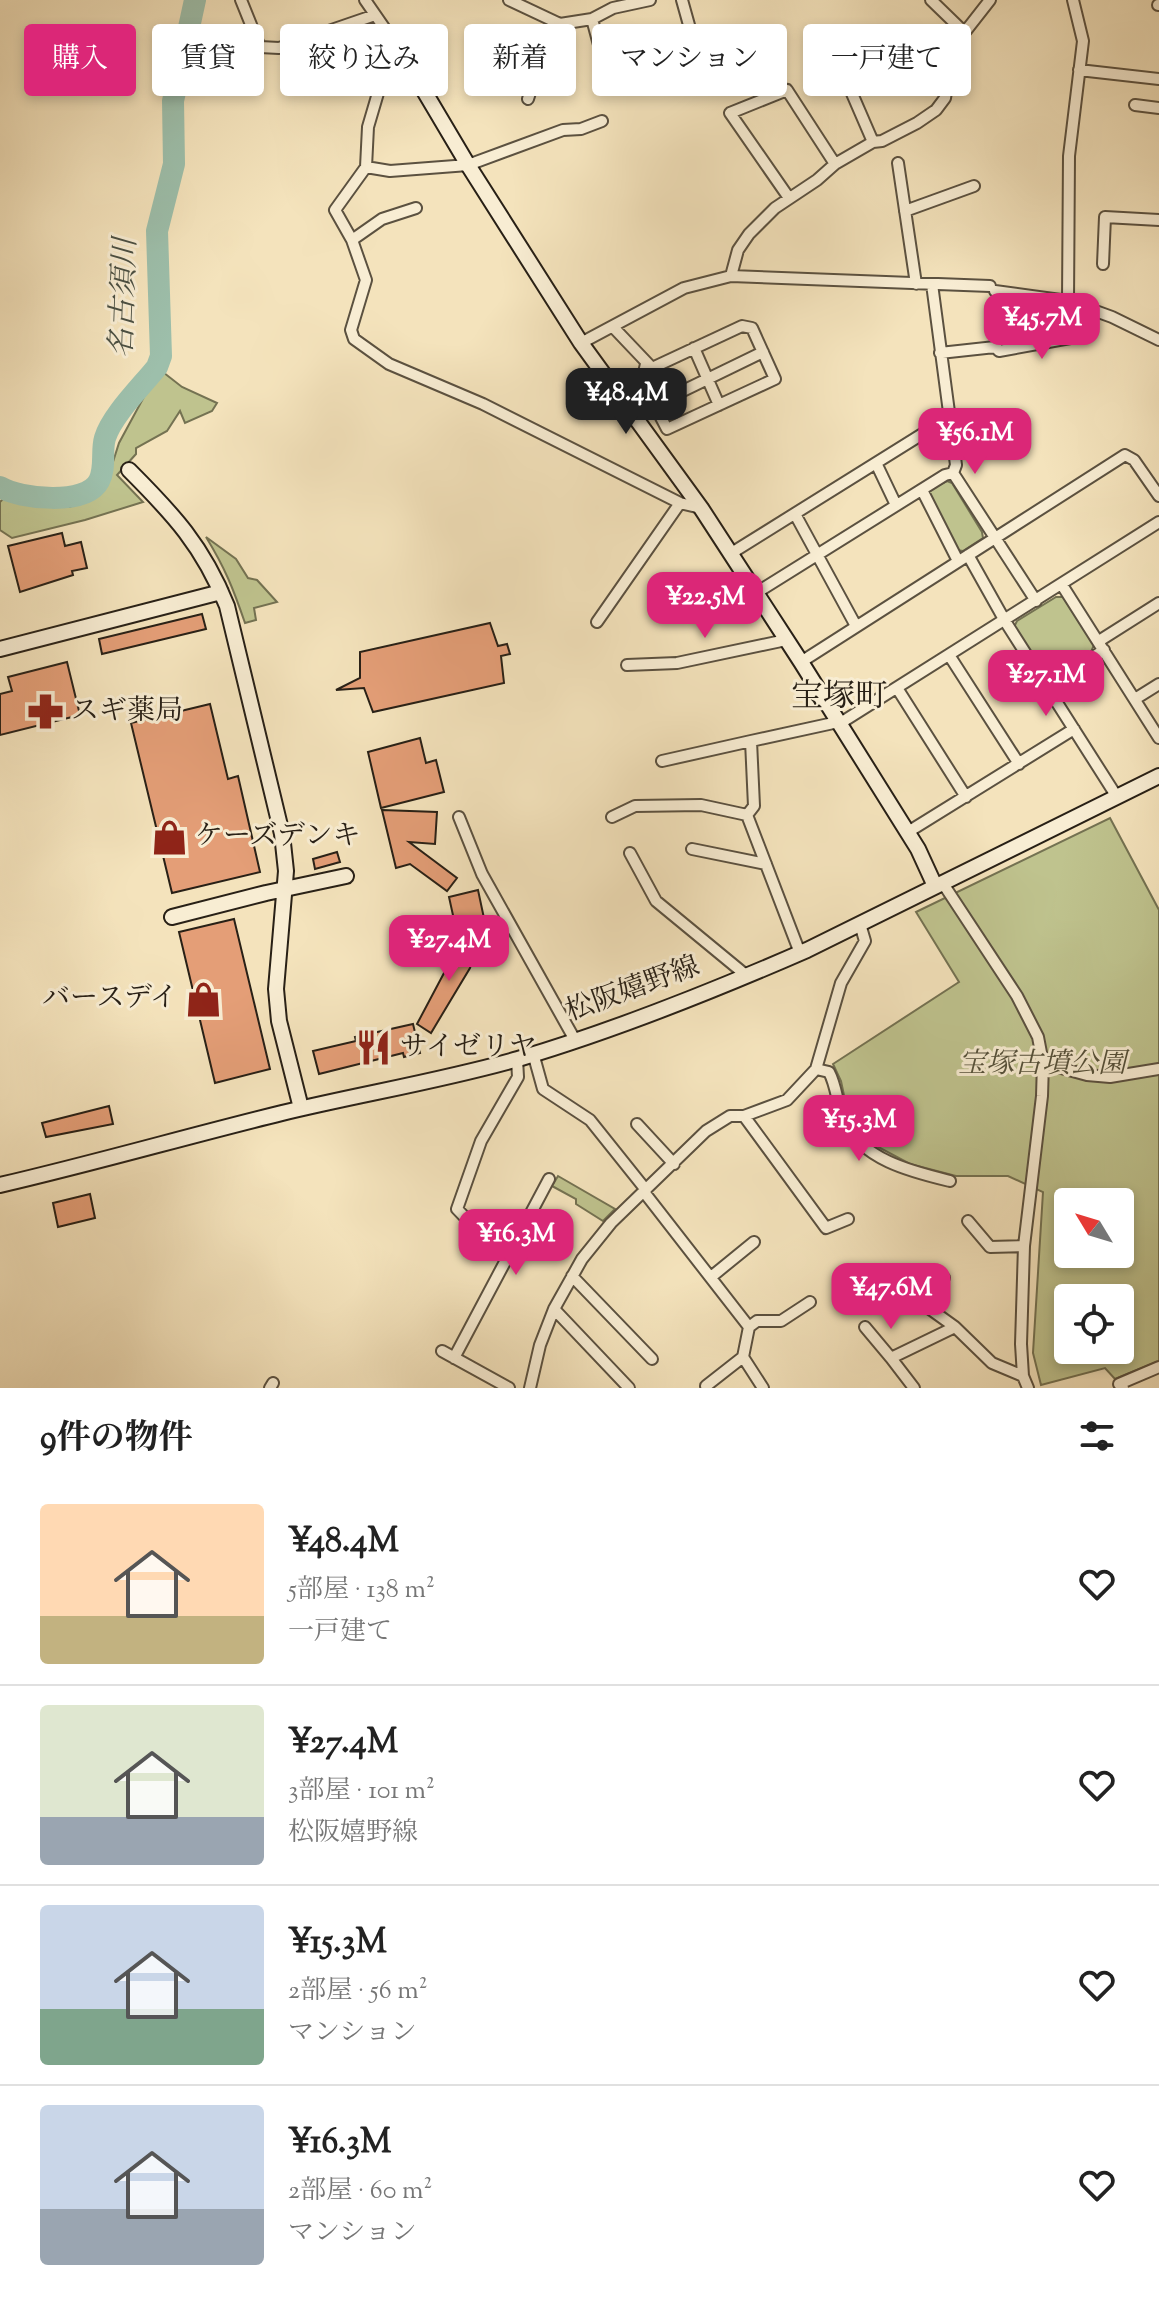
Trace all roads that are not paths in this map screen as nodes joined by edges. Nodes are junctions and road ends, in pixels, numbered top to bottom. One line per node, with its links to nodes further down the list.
1 (241, 0): 9 (street)
2 (365, 0): 9 (street)
3 (509, 0): 12 (street)
4 (650, 0): 10 (street)
5 (682, 0): 14 (street)
6 (931, 0): 15 (street)
7 (990, 0): 16 (street)
8 (1073, 0): 17 (street)
9 (375, 15): 11 (street)
10 (592, 19): 12 (street); 13 (street)
11 (381, 24)
12 (560, 24)
13 (593, 24)
14 (689, 24)
15 (956, 24)
16 (970, 24)
17 (1079, 70): 18 (street); 43 (street)
18 (1159, 79)
19 (377, 96): 32 (street)
20 (427, 96): 31 (street)
21 (529, 96): 24 (street)
22 (853, 96): 28 (street)
23 (945, 96): 28 (street)
24 (528, 99)
25 (1135, 105): 26 (street)
26 (1159, 108)
27 (602, 121): 31 (street)
28 (873, 142): 30 (street)
29 (898, 163): 36 (street)
30 (835, 164): 34 (street); 34 (street)
31 (468, 165): 32 (street); 47 (street)
32 (366, 167): 38 (street)
33 (974, 186): 36 (street)
34 (789, 198): 40 (street)
35 (416, 208): 38 (street)
36 (905, 211): 41 (street)
37 (1159, 220): 39 (street)
38 (352, 240): 61 (street)
39 (1103, 264)
40 (731, 276): 41 (street); 45 (street)
41 (916, 284): 42 (street)
42 (932, 284): 43 (street); 50 (street)
43 (1068, 301): 44 (street)
44 (1087, 307): 46 (street); 50 (street)
45 (614, 328): 47 (street); 51 (street)
46 (1159, 340)
47 (581, 343): 63 (street)
48 (694, 348): 49 (street); 51 (street); 52 (street)
49 (763, 352): 52 (street); 54 (street)
50 (940, 353): 55 (street)
51 (646, 364): 53 (street)
52 (708, 380): 53 (street); 54 (street)
53 (654, 405): 54 (street)
54 (719, 405)
55 (949, 420): 56 (street); 58 (street)
56 (876, 463): 62 (street); 64 (street)
57 (129, 470): 72 (street)
58 (953, 473): 59 (street); 66 (street)
59 (922, 490): 62 (street); 69 (street)
60 (1159, 496): 66 (street)
61 (680, 503): 63 (street); 78 (street)
62 (896, 505): 68 (street)
63 (701, 508): 67 (street)
64 (795, 514): 67 (street); 68 (street)
65 (1159, 522): 71 (street)
66 (996, 538): 69 (street); 74 (street)
67 (730, 554): 70 (street)
68 (816, 554): 73 (street); 79 (street)
69 (963, 558): 77 (street); 79 (street)
70 (746, 578): 73 (street); 75 (street)
71 (1062, 585): 74 (street); 81 (street)
72 (221, 592): 82 (street); 108 (street)
73 (756, 593): 80 (street)
74 (1036, 601): 77 (street)
75 (694, 602)
76 (1159, 603): 81 (street)
77 (1005, 621): 83 (street); 87 (street)
78 (597, 622)
79 (856, 626): 84 (street)
80 (786, 640): 84 (street); 85 (street)
81 (1102, 645): 87 (street); 89 (street)
82 (0, 649)
83 (949, 655): 88 (street); 95 (street)
84 (801, 662): 90 (street)
85 (627, 665)
86 (1159, 684): 89 (street)
87 (1046, 687): 91 (street)
88 (897, 688): 90 (street); 97 (street)
89 (1135, 699): 92 (street)
90 (839, 723): 93 (street); 102 (street)
91 (1074, 729): 95 (street); 98 (street)
92 (1159, 738)
93 (751, 741): 94 (street); 99 (street)
94 (662, 761)
95 (1019, 764): 97 (street)
96 (1159, 776): 98 (street, 松阪嬉野線)
97 (966, 797): 102 (street)
98 (1117, 797): 107 (street, 松阪嬉野線)
99 (747, 815): 101 (street); 105 (street)
100 (459, 817): 113 (street)
101 (612, 817)
102 (908, 832): 107 (street)
103 (692, 849): 105 (street)
104 (630, 853): 112 (street)
105 (766, 864): 111 (street)
106 (346, 876): 108 (street)
107 (939, 884): 110 (street, 松阪嬉野線); 116 (street)
108 (284, 890): 109 (street); 119 (street)
109 (172, 917)
110 (860, 924): 111 (street, 松阪嬉野線); 117 (street)
111 (800, 953): 112 (street, 松阪嬉野線)
112 (747, 976): 113 (street, 松阪嬉野線)
113 (575, 1040): 114 (street, 松阪嬉野線)
114 (533, 1053): 115 (street, 松阪嬉野線); 126 (street)
115 (517, 1059): 119 (street, 松阪嬉野線); 131 (street)
116 (1043, 1063): 118 (street); 130 (street)
117 (816, 1069): 120 (street); 124 (street)
118 (1159, 1069)
119 (301, 1108): 125 (street, 松阪嬉野線)
120 (744, 1116): 122 (street); 127 (street)
121 (637, 1124): 122 (street)
122 (674, 1164): 126 (street)
123 (549, 1179): 131 (street)
124 (950, 1181)
125 (0, 1185)
126 (645, 1191): 132 (street); 133 (street)
127 (848, 1219)
128 (968, 1221): 130 (street)
129 (754, 1242): 133 (street)
130 (1024, 1246): 146 (street)
131 (510, 1253): 142 (street)
132 (572, 1276): 136 (street); 144 (street)
133 (711, 1277): 137 (street)
134 (944, 1278): 139 (street)
135 (810, 1302): 137 (street)
136 (554, 1309): 149 (street); 150 (street)
137 (749, 1327): 141 (street)
138 (865, 1327): 143 (street)
139 (955, 1327): 143 (street); 146 (street)
140 (442, 1351): 142 (street)
141 (743, 1357): 147 (street); 151 (street)
142 (454, 1358): 148 (street)
143 (891, 1358): 152 (street)
144 (652, 1359)
145 (1159, 1367): 154 (street)
146 (1023, 1376): 153 (street)
147 (706, 1386)
148 (509, 1388)
149 (530, 1388)
150 (629, 1388)
151 (762, 1388)
152 (914, 1388)
153 (1028, 1388)
154 (1123, 1388)

